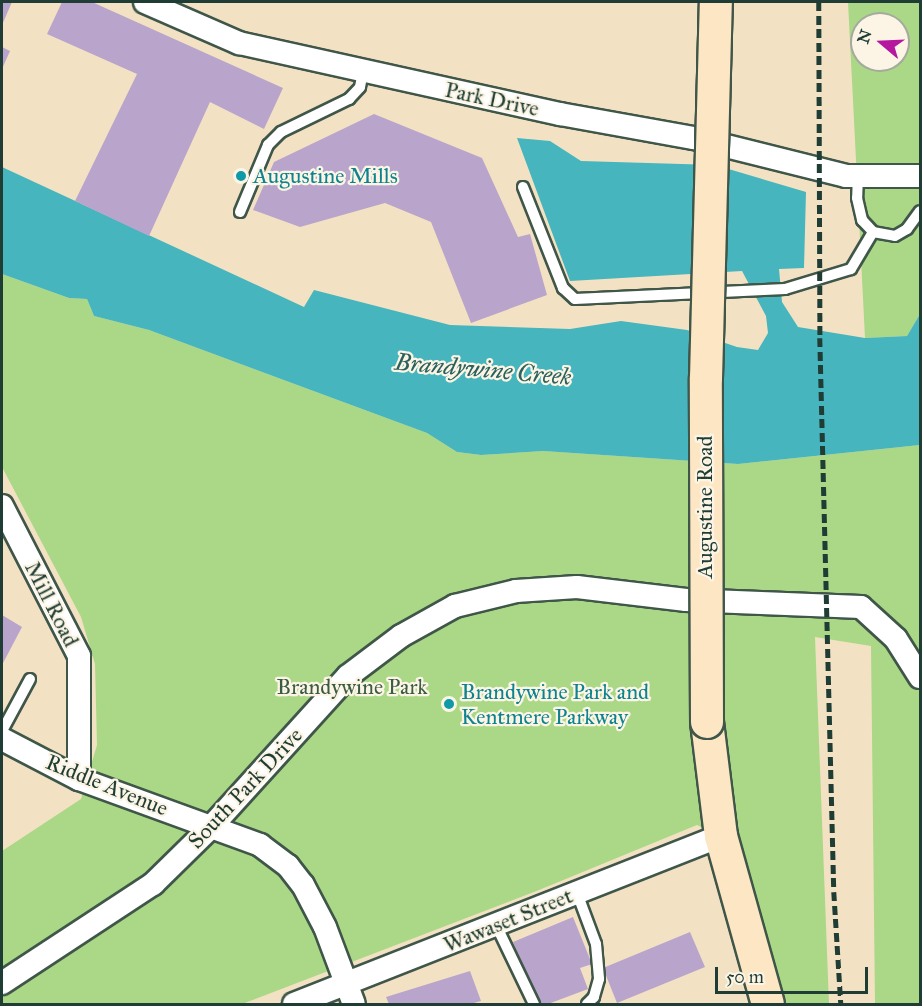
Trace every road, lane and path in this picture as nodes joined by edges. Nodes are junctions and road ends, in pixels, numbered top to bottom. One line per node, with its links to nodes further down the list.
1 (145, 2): 3 (street, Park Drive)
2 (716, 2): 17 (street, Augustine Road, bridge)
3 (363, 71): 4 (street, Park Drive); 8 (lane)
4 (852, 175): 5 (street, Park Drive); 9 (lane)
5 (921, 176)
6 (524, 187): 9 (lane)
7 (921, 211): 9 (lane)
8 (240, 212)
9 (873, 232)
10 (2, 506): 15 (street, Mill Road)
11 (921, 676): 16 (street, South Park Drive)
12 (30, 679): 13 (lane)
13 (2, 731)
14 (2, 739): 15 (street, Riddle Avenue)
15 (79, 779): 16 (street, Riddle Avenue)
16 (212, 826): 20 (street, South Park Drive); 21 (street, Riddle Avenue)
17 (721, 836): 18 (street, Wawaset Street); 25 (street, Augustine Road)
18 (577, 893): 19 (street, Wawaset Street); 24 (lane)
19 (496, 925): 21 (street, Wawaset Street); 23 (lane)
20 (2, 983)
21 (350, 994): 22 (street, Wawaset Street)
22 (294, 1005)
23 (534, 1005)
24 (587, 1005)
25 (768, 1005)

